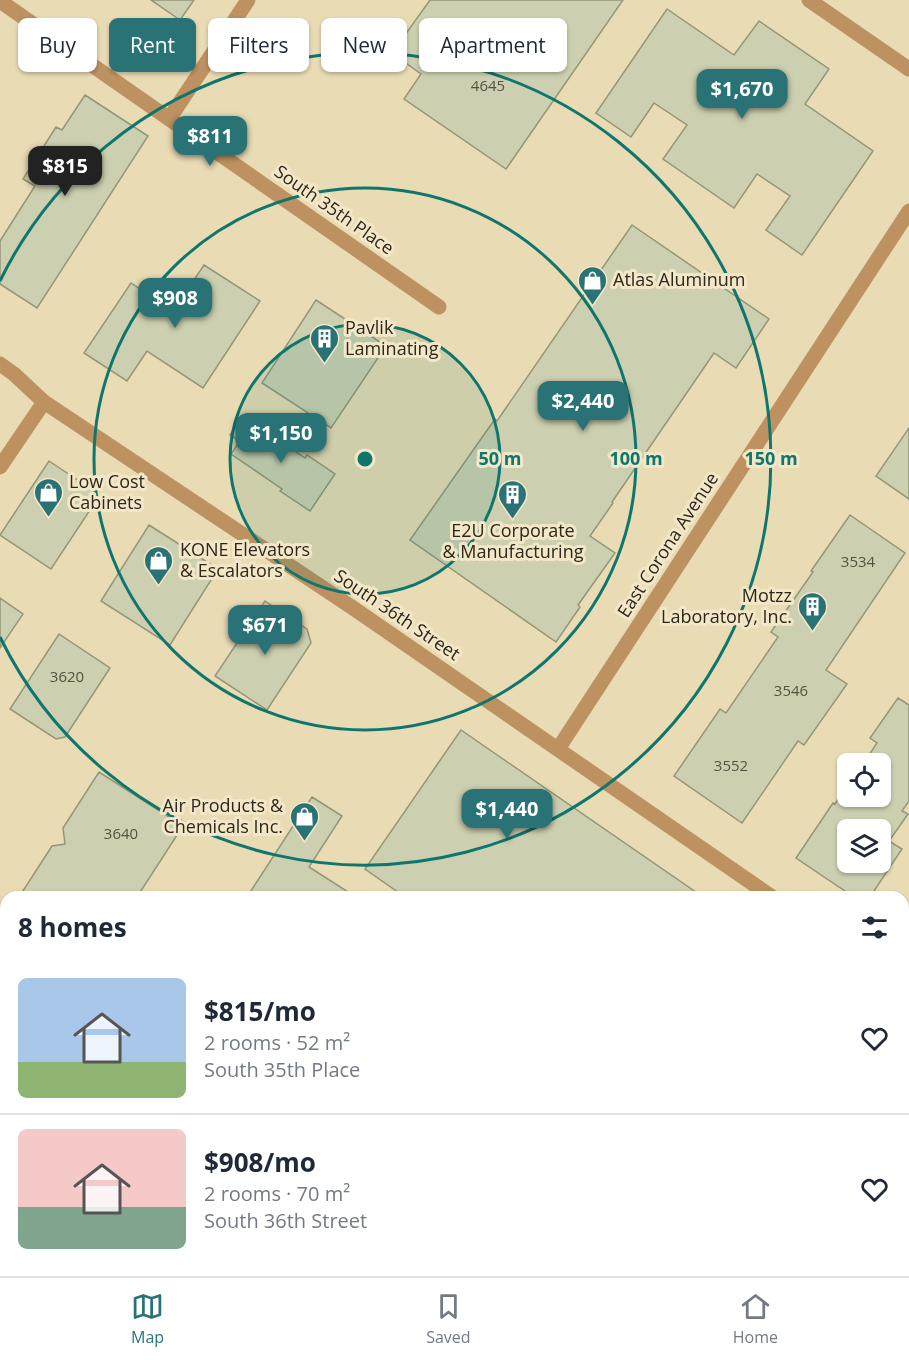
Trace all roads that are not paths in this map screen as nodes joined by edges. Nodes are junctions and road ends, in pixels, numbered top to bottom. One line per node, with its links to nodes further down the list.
1 (248, 0): 5 (street)
2 (809, 0): 4 (street)
3 (0, 2): 5 (street, South 35th Place)
4 (909, 69)
5 (169, 119): 7 (street, South 35th Place)
6 (909, 211): 11 (street, East Corona Avenue)
7 (439, 307)
8 (0, 364): 9 (street, South 36th Street)
9 (44, 402): 10 (street); 11 (street, South 36th Street)
10 (0, 467)
11 (558, 749): 12 (street, South 36th Street)
12 (763, 891)

